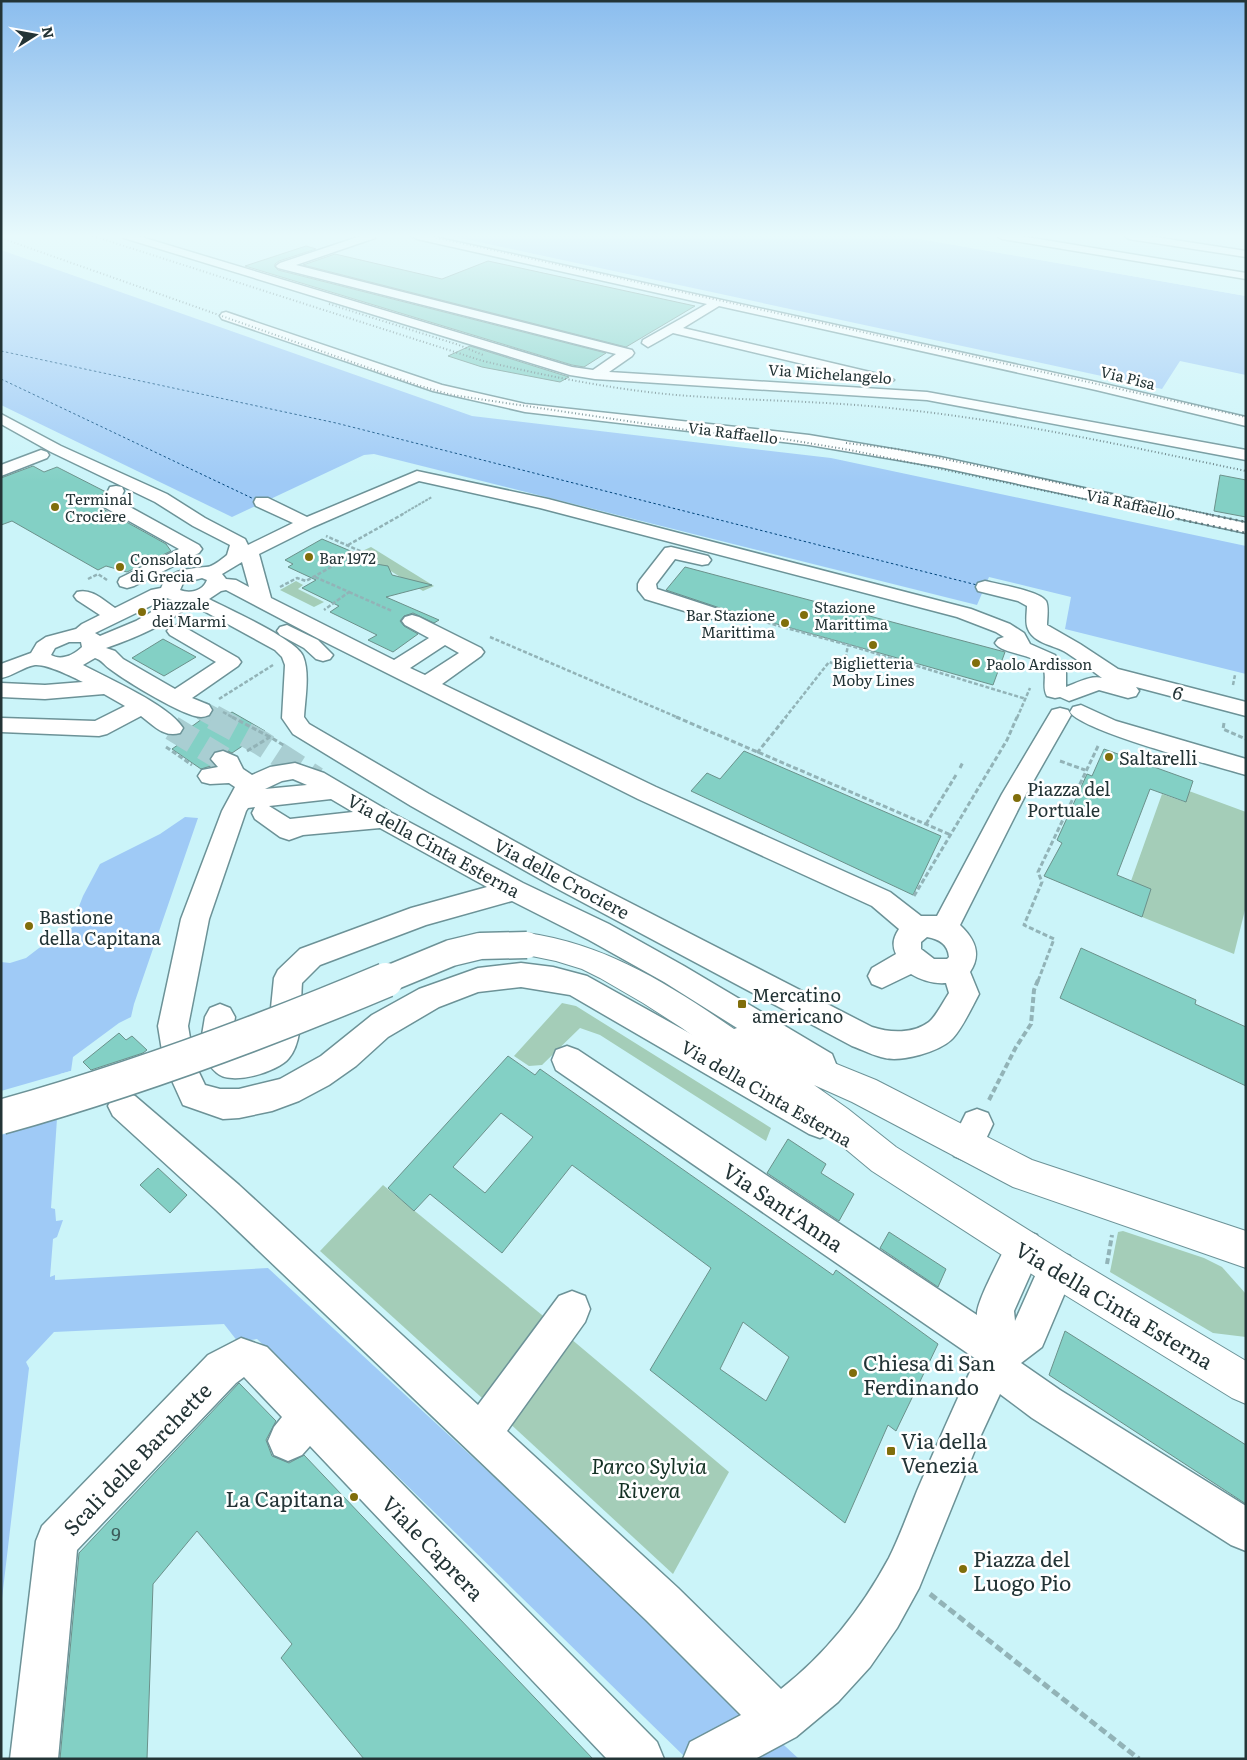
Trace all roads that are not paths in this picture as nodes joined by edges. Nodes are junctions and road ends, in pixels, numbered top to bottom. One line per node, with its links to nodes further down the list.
1 (232, 318): 20 (street, Via Raffaello)
2 (394, 318): 8 (street, Via Michelangelo)
3 (491, 318): 8 (street)
4 (690, 318): 6 (street)
5 (791, 318): 11 (street, Via Pisa)
6 (671, 329): 7 (street); 9 (street)
7 (648, 343)
8 (595, 375): 9 (street, Via Michelangelo)
9 (1001, 409): 14 (street, Via Michelangelo)
10 (1, 418): 18 (street)
11 (1246, 422)
12 (1, 432): 13 (street)
13 (41, 455): 15 (street); 16 (street)
14 (1246, 455)
15 (1, 471)
16 (116, 491): 18 (street); 22 (street)
17 (262, 502): 19 (street)
18 (199, 522): 21 (street)
19 (307, 523): 21 (street); 35 (street)
20 (1246, 528)
21 (243, 555): 24 (street); 27 (street)
22 (161, 565): 23 (street); 24 (street)
23 (127, 582)
24 (196, 587): 27 (street); 29 (street); 34 (street); 36 (street); 60 (street, Via delle Crociere)
25 (985, 587): 31 (street)
26 (84, 596): 29 (street)
27 (268, 596): 38 (street)
28 (711, 613): 35 (street)
29 (115, 616): 34 (street)
30 (405, 616): 33 (street)
31 (1037, 628): 44 (street); 46 (street, 6)
32 (177, 631): 43 (street)
33 (444, 636): 38 (street); 40 (street)
34 (89, 644): 37 (street); 37 (street); 43 (street)
35 (1022, 648): 44 (street)
36 (322, 655)
37 (55, 662): 39 (street); 41 (street); 42 (street)
38 (395, 668): 40 (street)
39 (1, 672)
40 (427, 684): 57 (street)
41 (109, 687): 42 (street); 45 (street)
42 (1, 689)
43 (175, 699): 47 (street)
44 (1066, 701): 50 (street); 51 (street); 58 (street)
45 (142, 706): 48 (street); 49 (street)
46 (1246, 709)
47 (209, 710)
48 (2, 725)
49 (172, 728)
50 (1246, 728)
51 (1246, 766)
52 (232, 784): 53 (street, Via della Cinta Esterna); 54 (street); 68 (street, Via della Cinta Esterna)
53 (358, 804): 54 (street); 55 (street, Via della Cinta Esterna)
54 (264, 813): 55 (street)
55 (382, 819): 56 (street, Via della Cinta Esterna)
56 (514, 890): 62 (street); 65 (street, Via della Cinta Esterna)
57 (917, 928): 58 (street); 59 (street)
58 (944, 930): 60 (street)
59 (912, 959): 60 (street); 61 (street)
60 (955, 970)
61 (882, 976)
62 (220, 1017)
63 (693, 1018): 65 (main road, Via della Cinta Esterna); 67 (main road, Via della Cinta Esterna, bridge); 68 (main road, Via della Cinta Esterna)
64 (568, 1060): 73 (street, Via Sant'Anna)
65 (864, 1091): 70 (main road, Via della Cinta Esterna)
66 (124, 1106): 76 (street)
67 (1, 1117)
68 (884, 1159): 69 (main road, Via della Cinta Esterna)
69 (1024, 1248): 71 (main road, Via della Cinta Esterna); 73 (street)
70 (1246, 1250)
71 (1057, 1269): 73 (street); 75 (main road, Via della Cinta Esterna)
72 (572, 1309): 76 (street)
73 (997, 1360): 77 (street); 78 (street)
74 (222, 1369): 79 (street, Scali delle Barchette); 80 (street, Viale Caprera)
75 (1246, 1384)
76 (481, 1434): 78 (street)
77 (1246, 1530)
78 (779, 1720): 81 (street)
79 (34, 1759)
80 (640, 1759)
81 (707, 1759)

